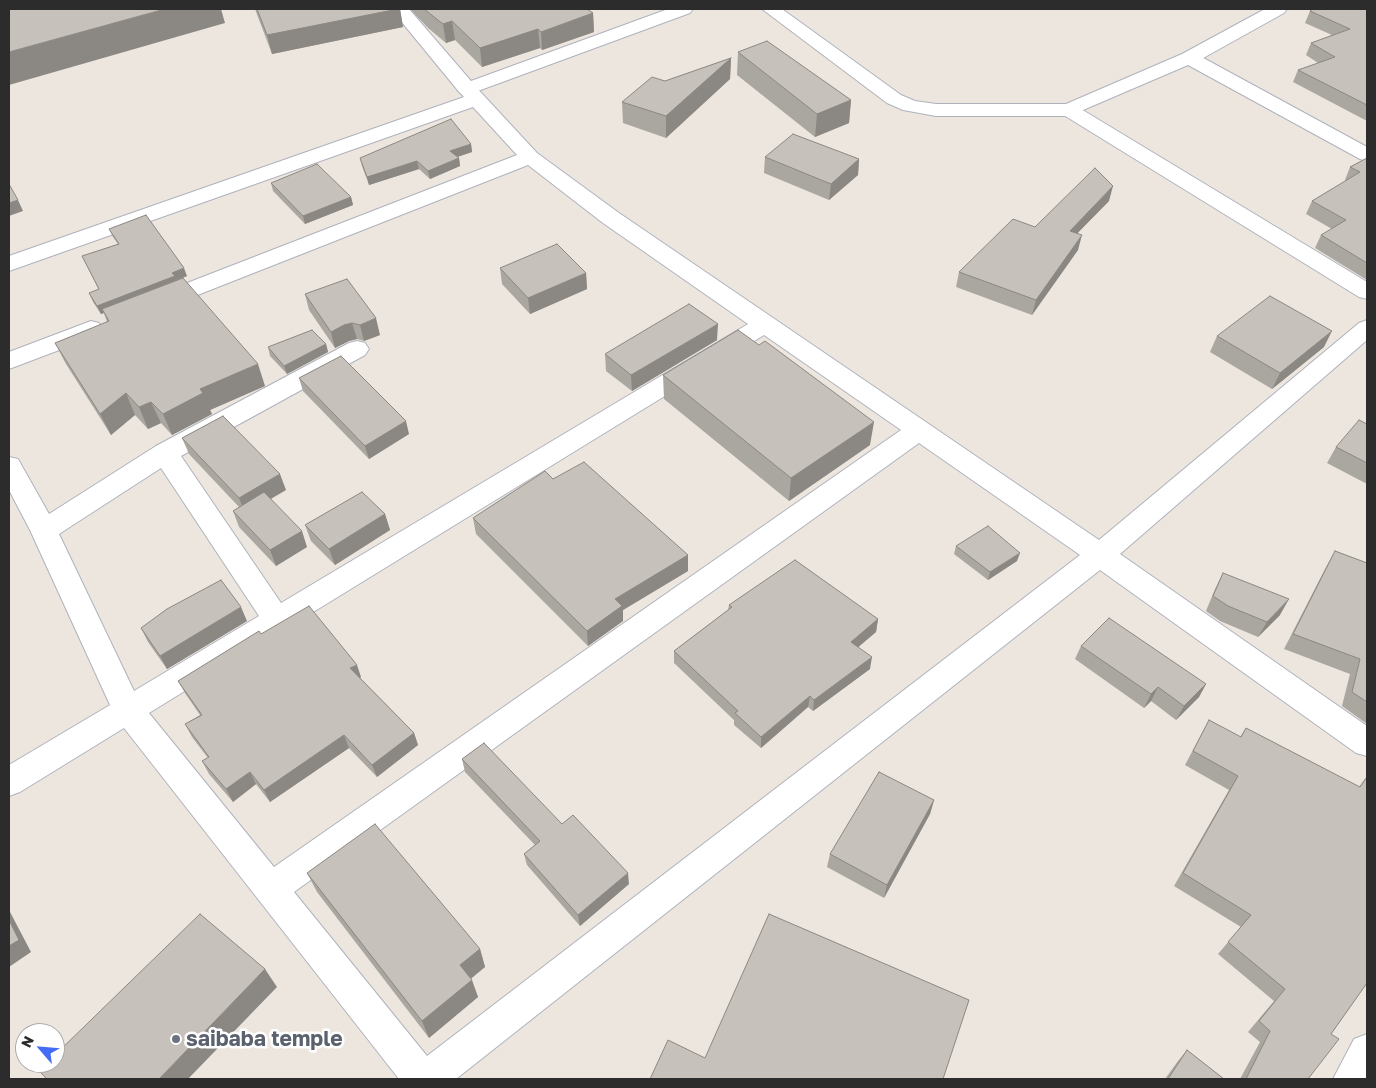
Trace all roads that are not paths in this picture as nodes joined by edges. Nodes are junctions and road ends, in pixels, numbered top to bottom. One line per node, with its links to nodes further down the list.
1 (400, 9): 6 (street)
2 (684, 9): 6 (street)
3 (771, 9): 7 (street)
4 (1278, 9): 5 (street)
5 (1188, 58): 7 (street); 8 (street)
6 (472, 94): 9 (street); 10 (street)
7 (1070, 110): 11 (street)
8 (1367, 155)
9 (530, 156): 12 (street); 14 (street)
10 (9, 264)
11 (1367, 292)
12 (139, 310)
13 (111, 321): 17 (street)
14 (765, 324): 18 (street); 23 (street)
15 (1367, 328): 22 (street)
16 (357, 349): 19 (street)
17 (9, 361)
18 (919, 430): 22 (street); 27 (street)
19 (165, 453): 21 (street); 23 (street)
20 (12, 482): 21 (street)
21 (44, 530): 24 (street)
22 (1100, 555): 25 (street); 30 (street)
23 (277, 620): 24 (street)
24 (128, 710): 26 (street); 27 (street)
25 (1367, 743)
26 (9, 782)
27 (270, 888): 29 (street)
28 (1367, 1052): 31 (street)
29 (422, 1079)
30 (427, 1079)
31 (1351, 1079)

